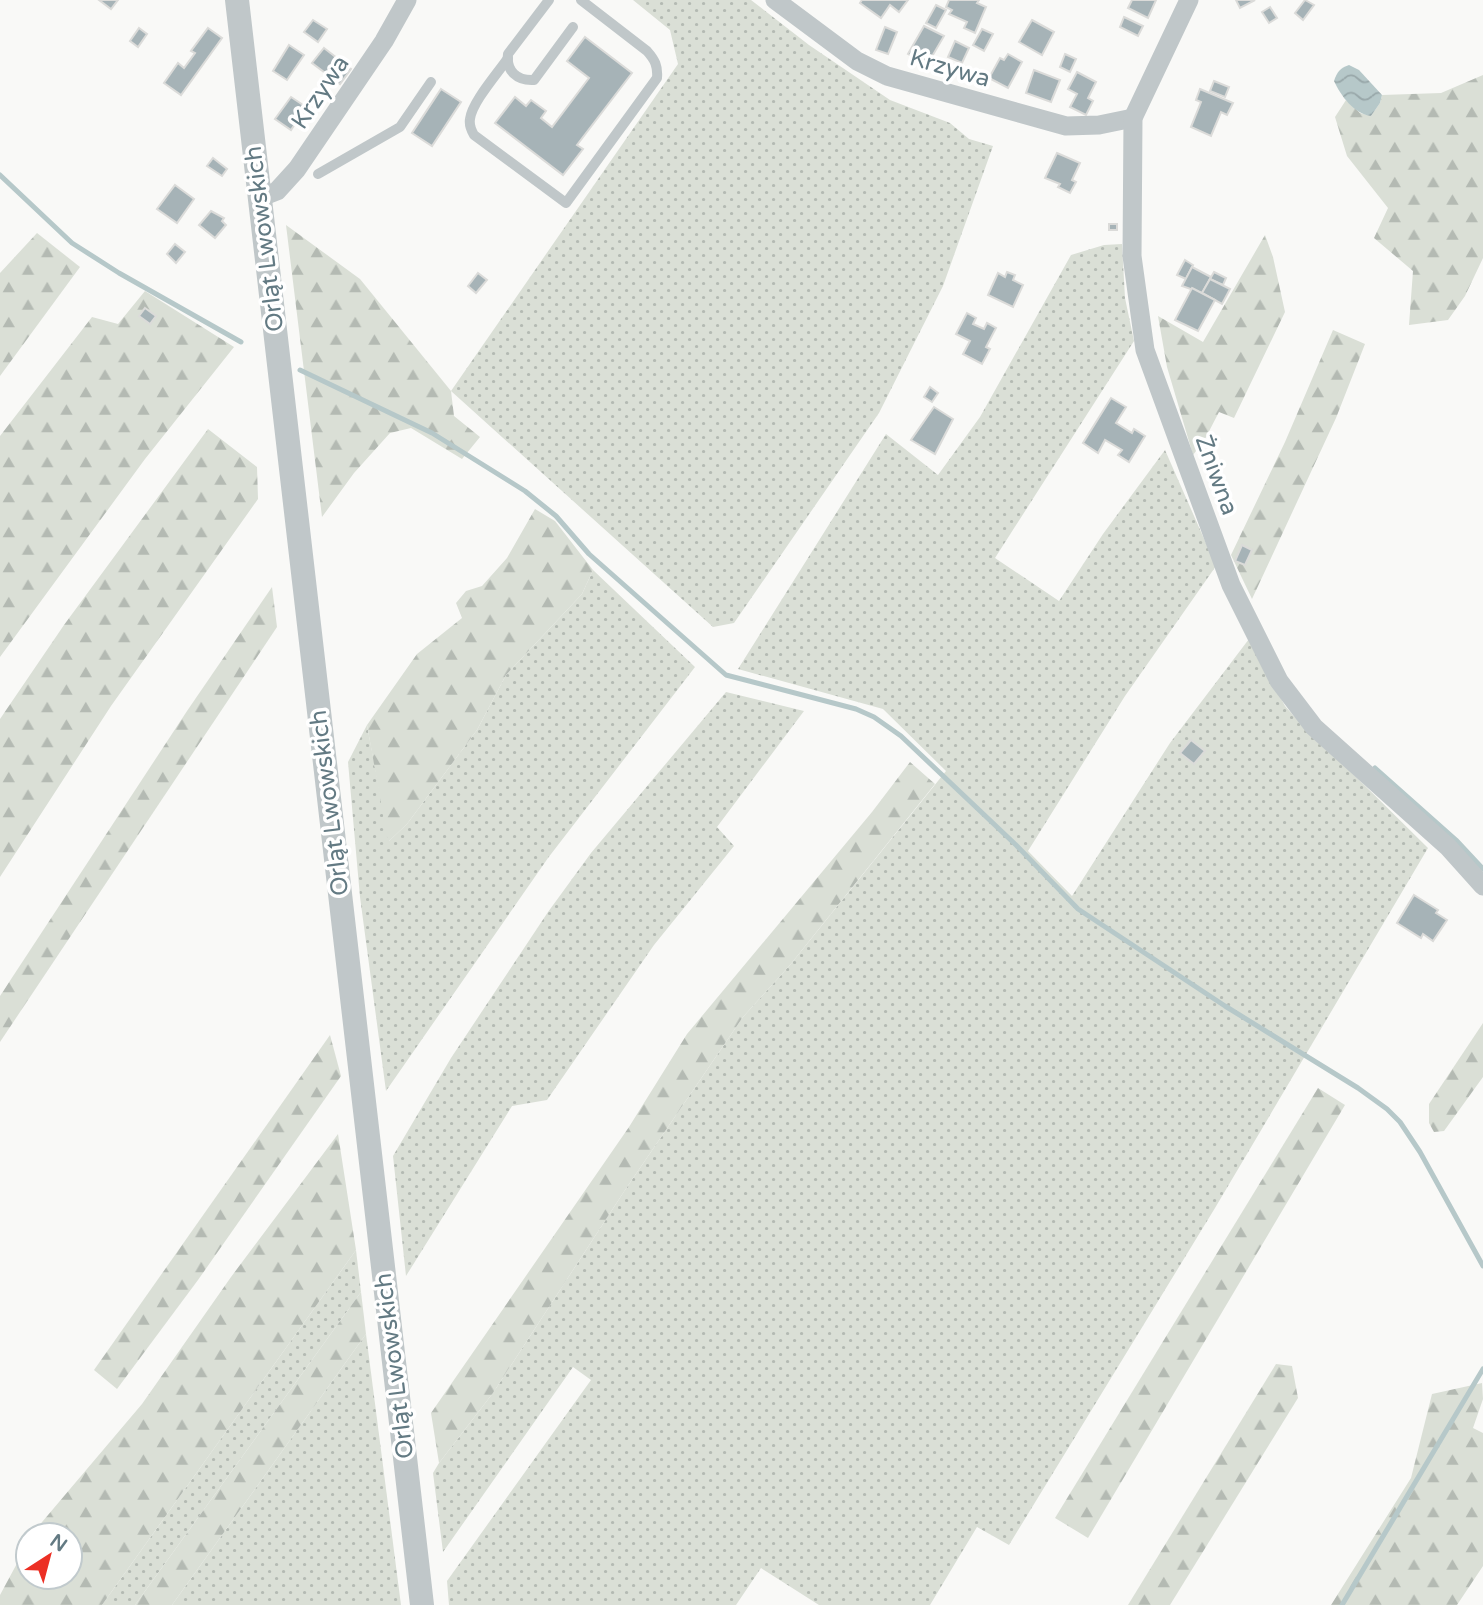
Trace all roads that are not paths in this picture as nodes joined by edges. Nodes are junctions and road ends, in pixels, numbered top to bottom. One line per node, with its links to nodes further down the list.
1 (237, 0): 12 (street, Orląt Lwowskich)
2 (407, 0): 12 (street, Krzywa)
3 (549, 0): 8 (lane)
4 (582, 0): 8 (lane)
5 (775, 0): 10 (street, Krzywa)
6 (1189, 0): 10 (street, Żniwna)
7 (573, 27): 8 (lane)
8 (508, 58)
9 (431, 82): 11 (lane)
10 (1133, 118): 13 (street, Żniwna)
11 (318, 174)
12 (259, 198): 14 (street, Orląt Lwowskich)
13 (1483, 886)
14 (422, 1605)

